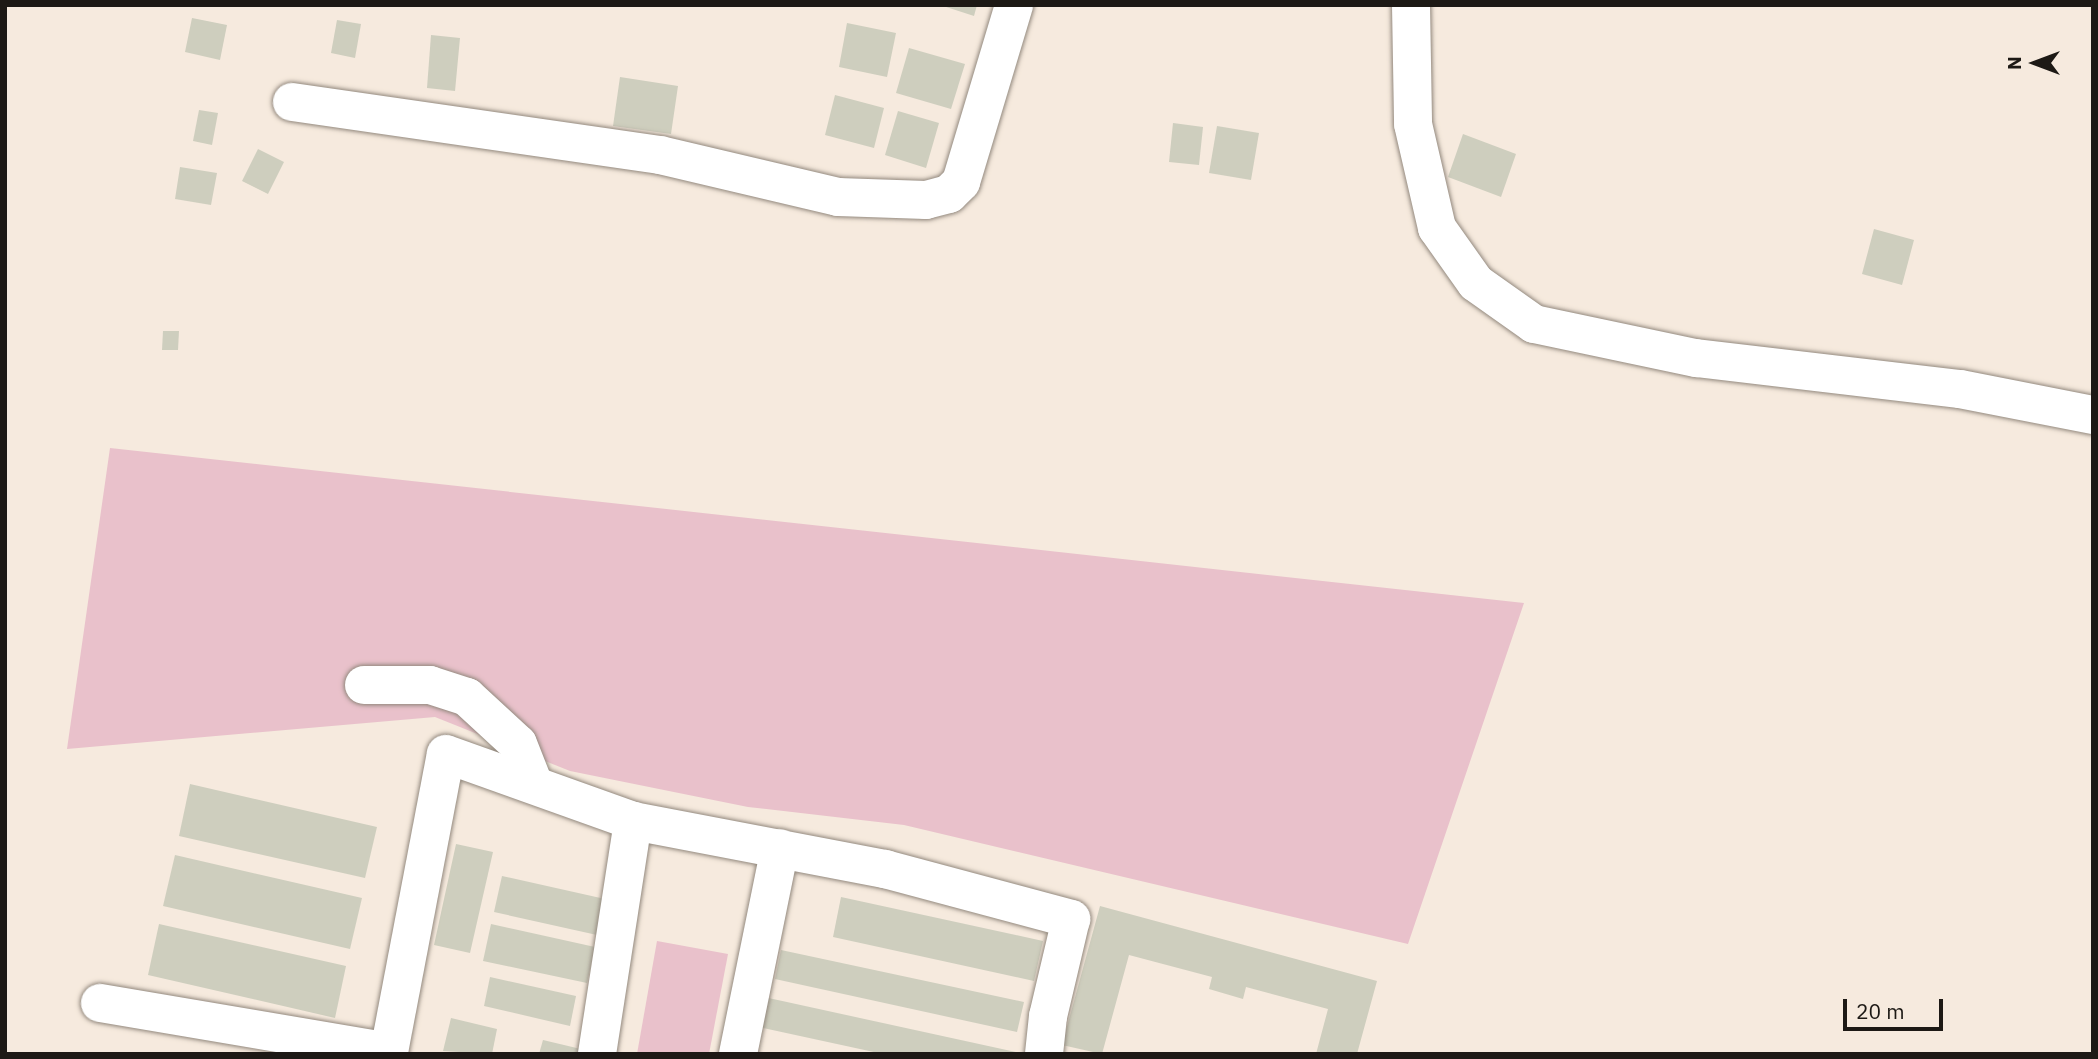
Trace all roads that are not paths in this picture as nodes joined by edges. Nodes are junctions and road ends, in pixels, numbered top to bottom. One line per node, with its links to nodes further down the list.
1 (1014, 5): 3 (street)
2 (1411, 5): 4 (street)
3 (292, 102)
4 (2093, 415)
5 (364, 685): 6 (street)
6 (533, 782): 7 (street); 9 (street)
7 (633, 821): 8 (street); 10 (street)
8 (780, 848): 11 (street); 12 (street)
9 (100, 1003)
10 (597, 1054)
11 (738, 1054)
12 (1044, 1054)

